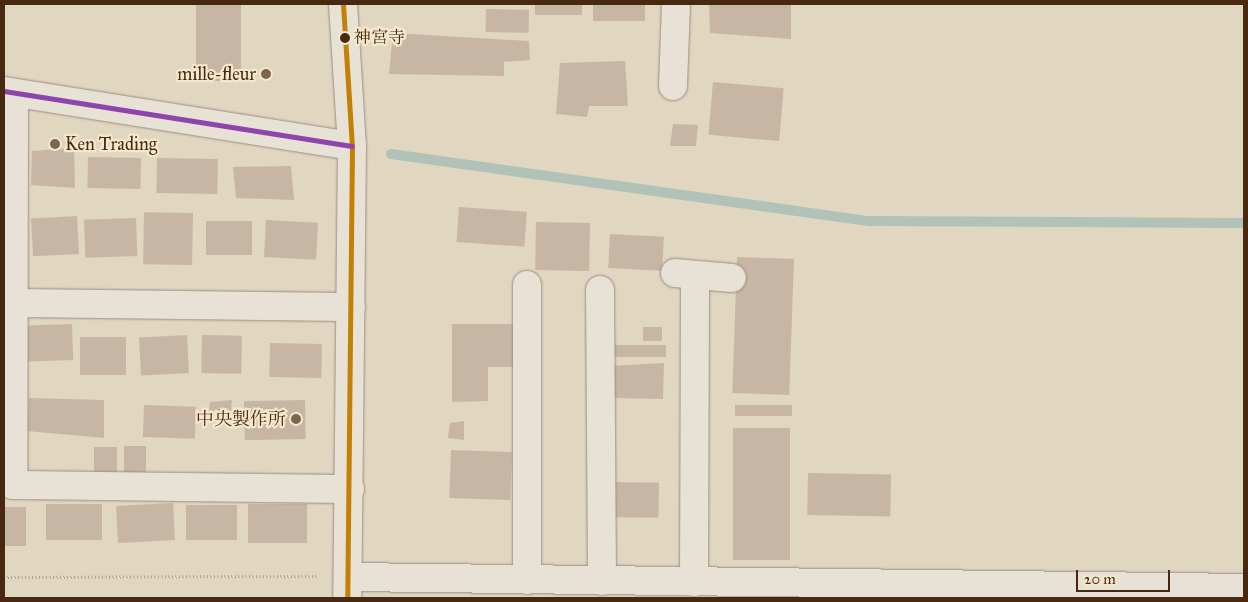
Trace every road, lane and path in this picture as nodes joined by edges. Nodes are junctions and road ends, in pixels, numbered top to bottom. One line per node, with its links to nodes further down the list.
1 (343, 4): 5 (street)
2 (676, 4): 3 (street)
3 (673, 86)
4 (9, 92): 5 (street); 9 (street)
5 (352, 146): 10 (street)
6 (732, 278): 15 (street)
7 (527, 285): 13 (street)
8 (600, 290): 14 (street)
9 (14, 303): 10 (street); 11 (street)
10 (351, 307): 11 (street)
11 (350, 488): 16 (street)
12 (4, 577): 16 (path)
13 (527, 580): 14 (street); 16 (street)
14 (602, 581): 18 (street)
15 (694, 582): 18 (street); 19 (street)
16 (347, 587)
17 (1244, 588): 19 (street)
18 (662, 590)
19 (1077, 592)

